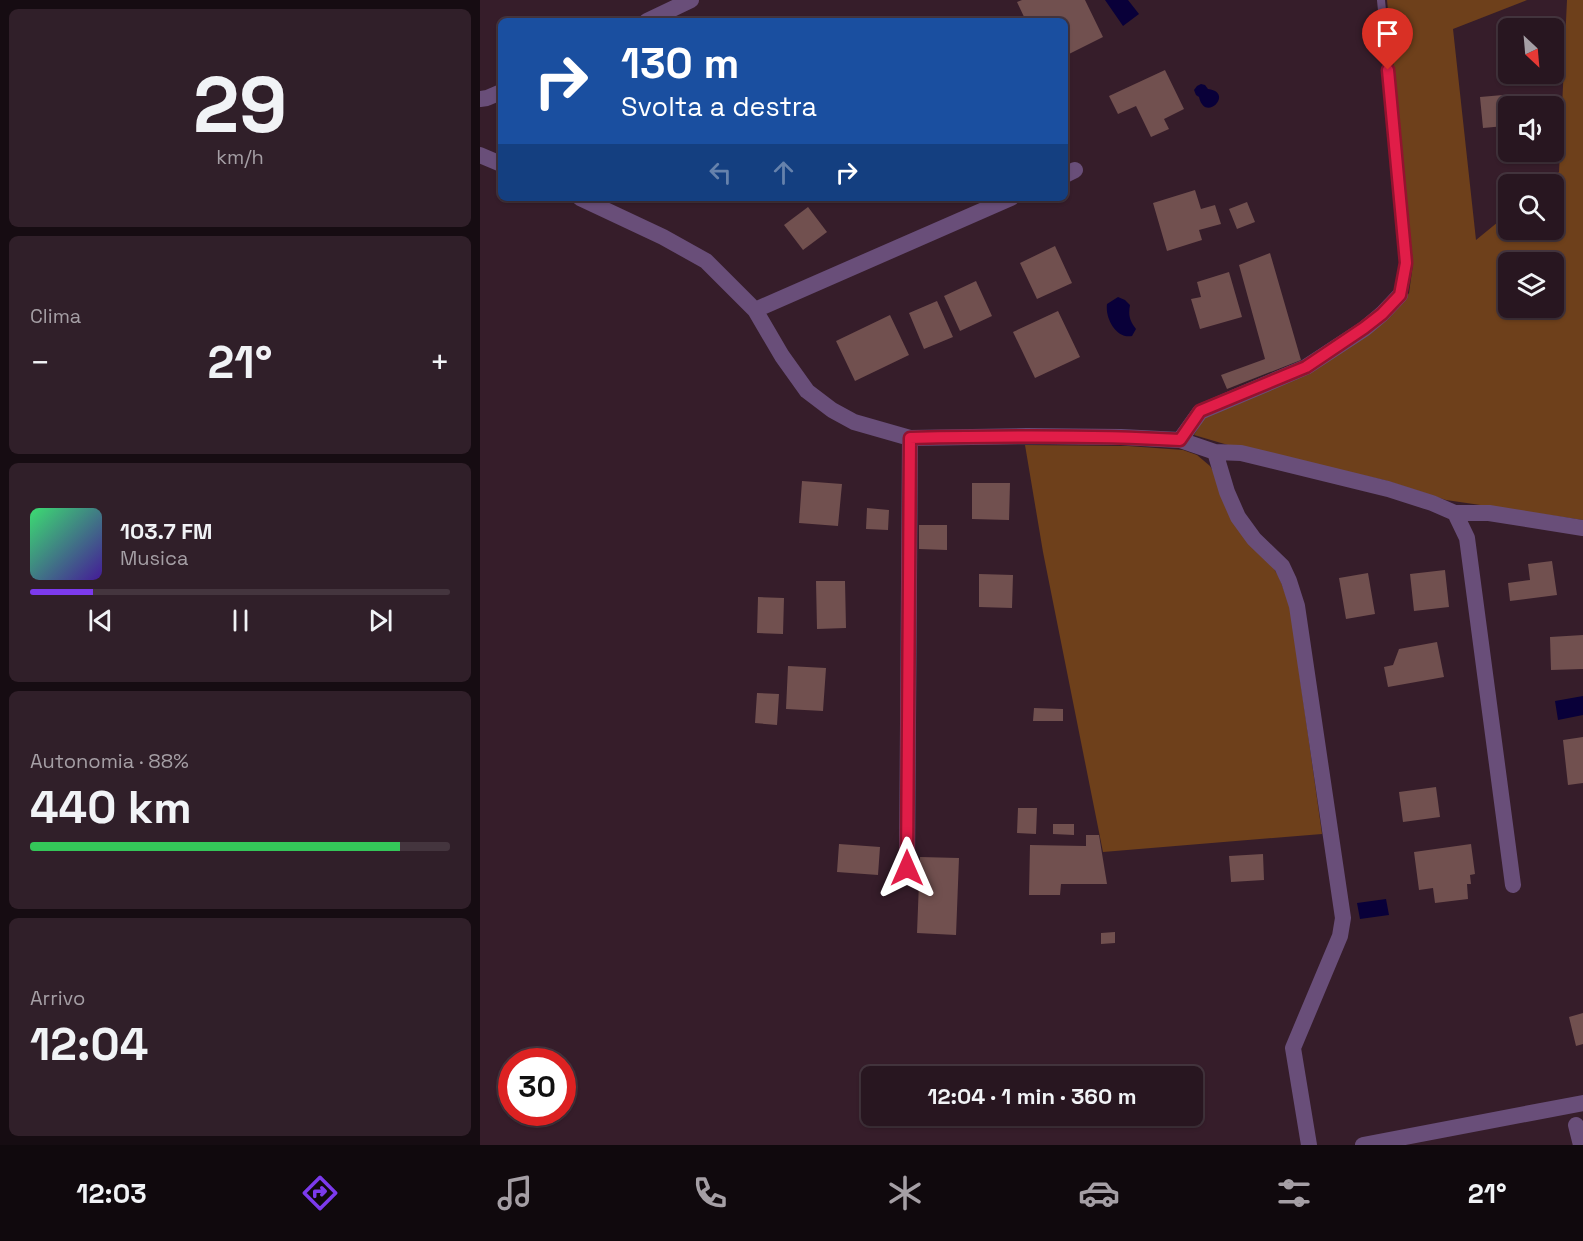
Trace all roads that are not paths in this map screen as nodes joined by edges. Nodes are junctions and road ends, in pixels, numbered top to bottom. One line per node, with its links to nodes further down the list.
1 (691, 0): 3 (street)
2 (1381, 0): 10 (lane)
3 (653, 18)
4 (498, 93): 5 (street)
5 (480, 99)
6 (480, 155): 7 (street)
7 (498, 163)
8 (586, 201): 11 (street)
9 (1004, 201): 11 (street)
10 (1400, 295): 13 (street)
11 (755, 310): 12 (street)
12 (910, 438): 13 (street); 17 (street)
13 (1180, 440): 14 (street)
14 (1215, 452): 15 (street); 21 (street)
15 (1455, 513): 16 (street); 18 (street)
16 (1583, 528)
17 (907, 868)
18 (1513, 885)
19 (1583, 1103): 22 (street)
20 (1576, 1125): 23 (street)
21 (1309, 1145)
22 (1363, 1145)
23 (1581, 1145)

